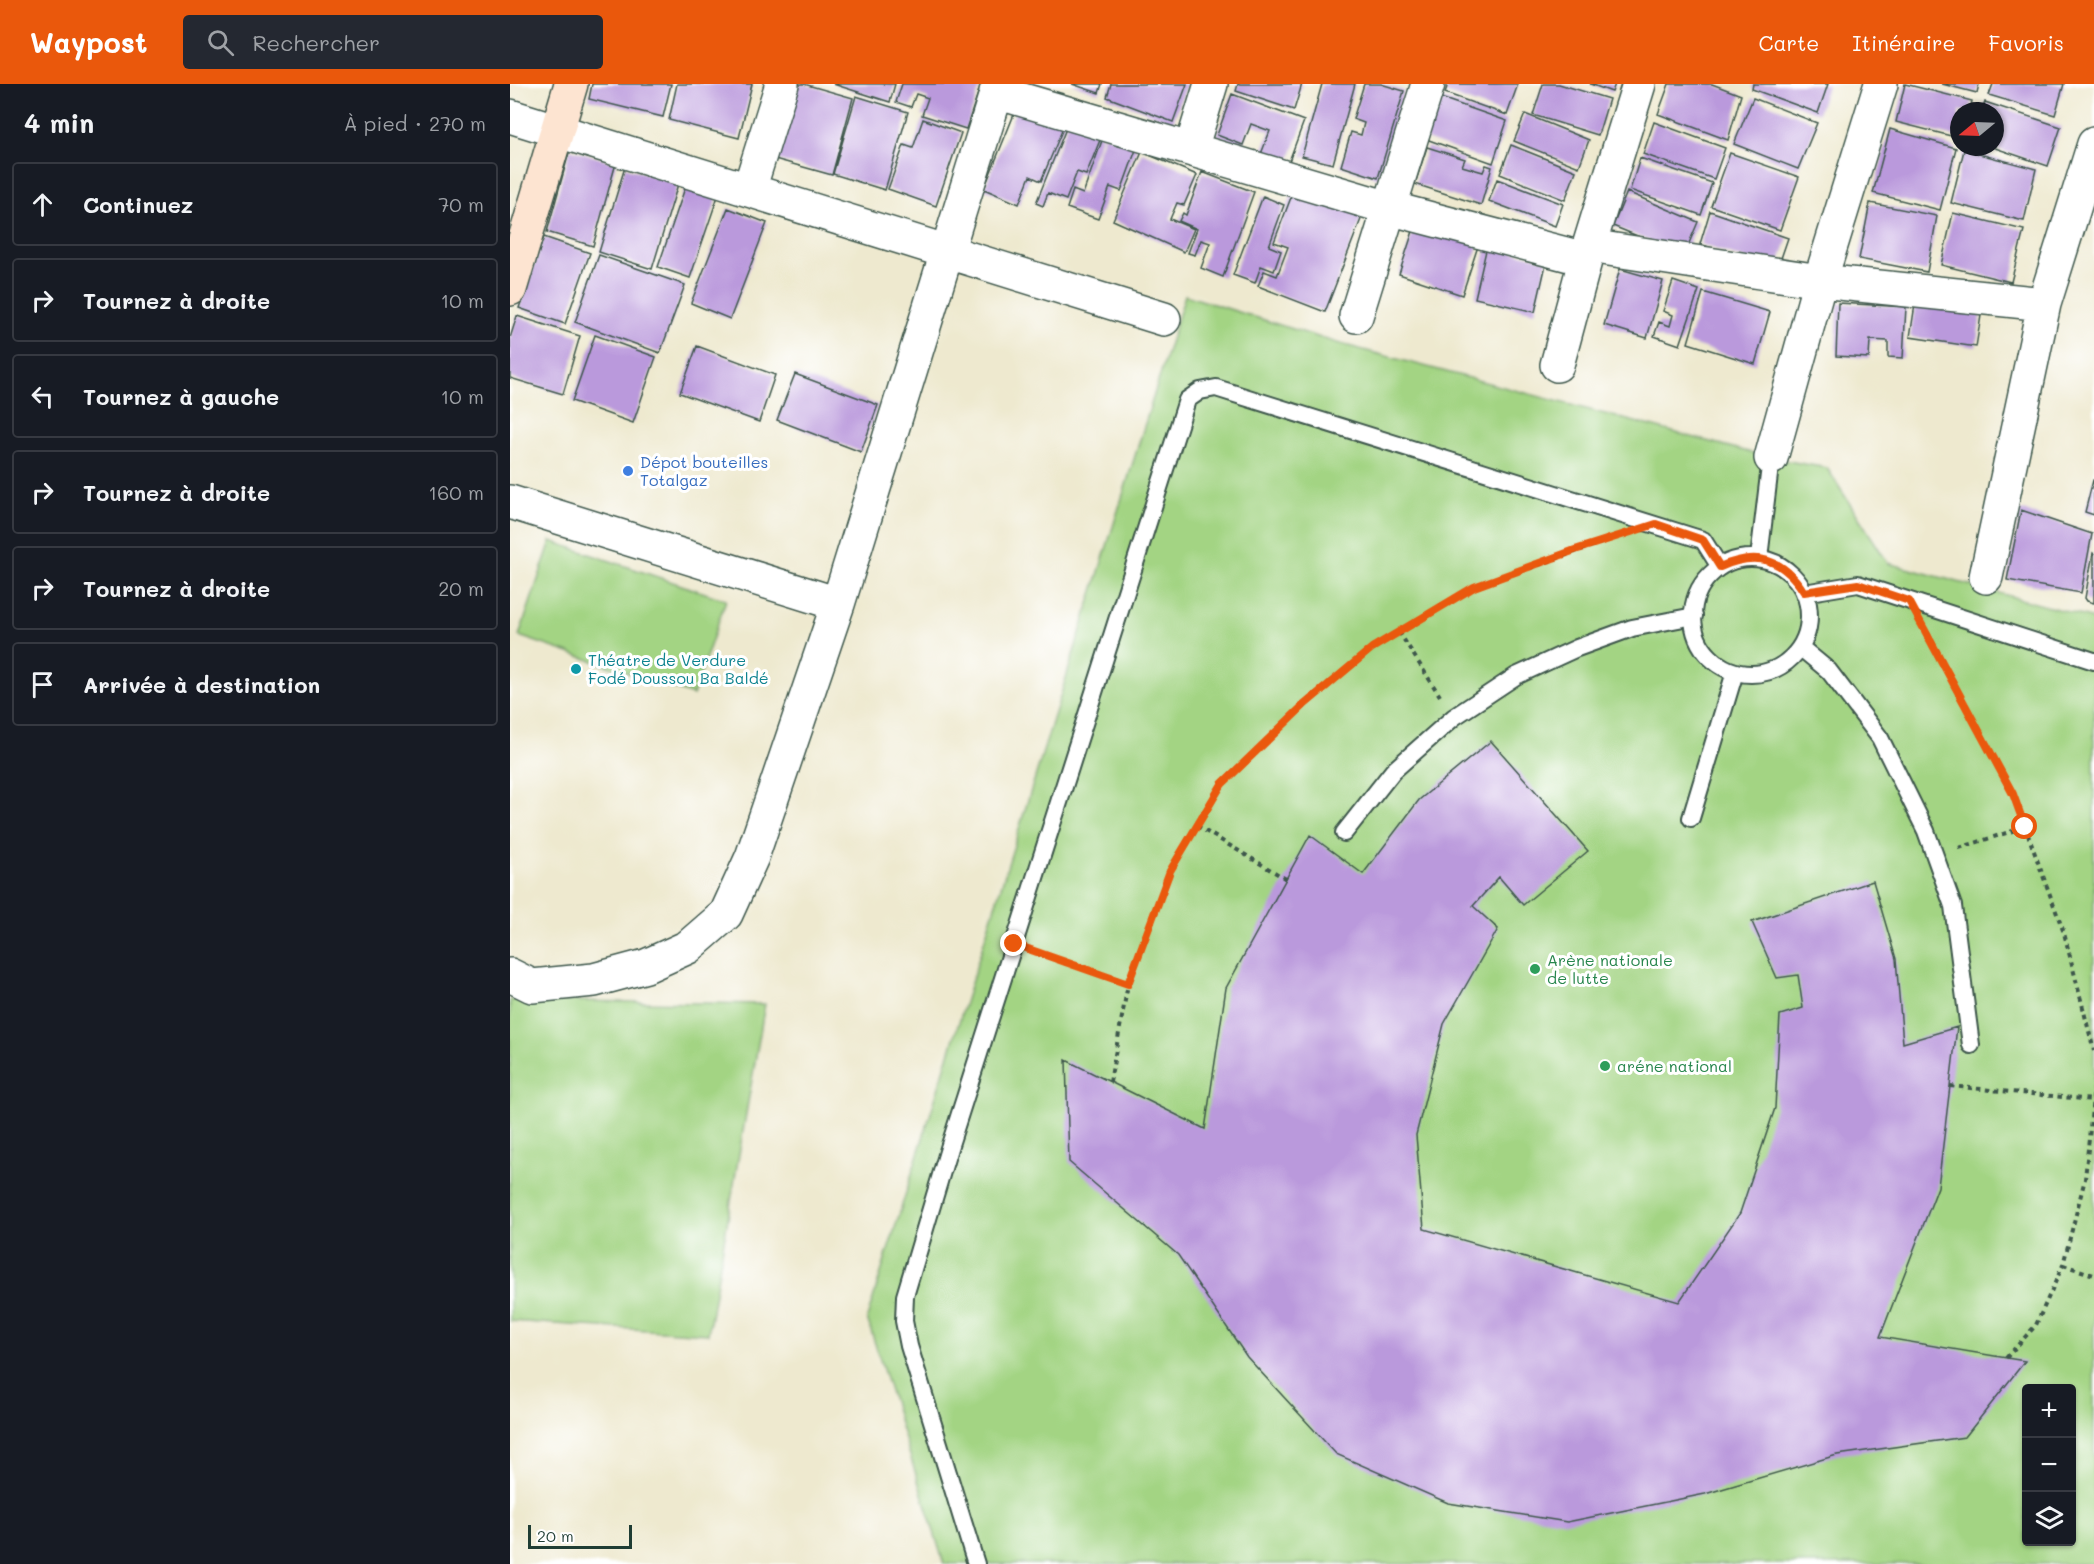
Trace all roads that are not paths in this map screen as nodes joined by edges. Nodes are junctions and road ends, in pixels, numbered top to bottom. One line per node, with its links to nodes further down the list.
1 (571, 84): 9 (street)
2 (782, 84): 12 (street)
3 (1211, 84): 11 (street)
4 (1428, 84): 13 (street)
5 (1639, 84): 15 (street)
6 (1881, 84): 16 (street)
7 (997, 88): 11 (street); 14 (street)
8 (510, 116): 9 (street)
9 (557, 131): 12 (street); 17 (street)
10 (2094, 144): 18 (street)
11 (1191, 149): 13 (street)
12 (749, 190): 14 (street)
13 (1389, 208): 15 (street); 19 (street)
14 (947, 252): 20 (street); 28 (street)
15 (1587, 253): 16 (street); 21 (street)
16 (1820, 281): 18 (street); 22 (street)
17 (510, 289)
18 (2044, 304): 26 (street)
19 (1356, 315)
20 (1164, 319)
21 (1557, 365)
22 (1771, 458): 24 (lane)
23 (510, 502): 28 (street)
24 (1759, 558): 25 (lane); 27 (lane)
25 (1720, 567): 29 (lane); 37 (lane)
26 (1986, 577)
27 (1804, 592): 30 (lane); 31 (lane)
28 (838, 604): 35 (street)
29 (1694, 616): 32 (lane); 34 (lane)
30 (1800, 647): 32 (lane); 36 (lane)
31 (2094, 661)
32 (1735, 672): 33 (lane)
33 (1690, 818)
34 (1344, 833)
35 (510, 975)
36 (1971, 1045)
37 (976, 1564)

